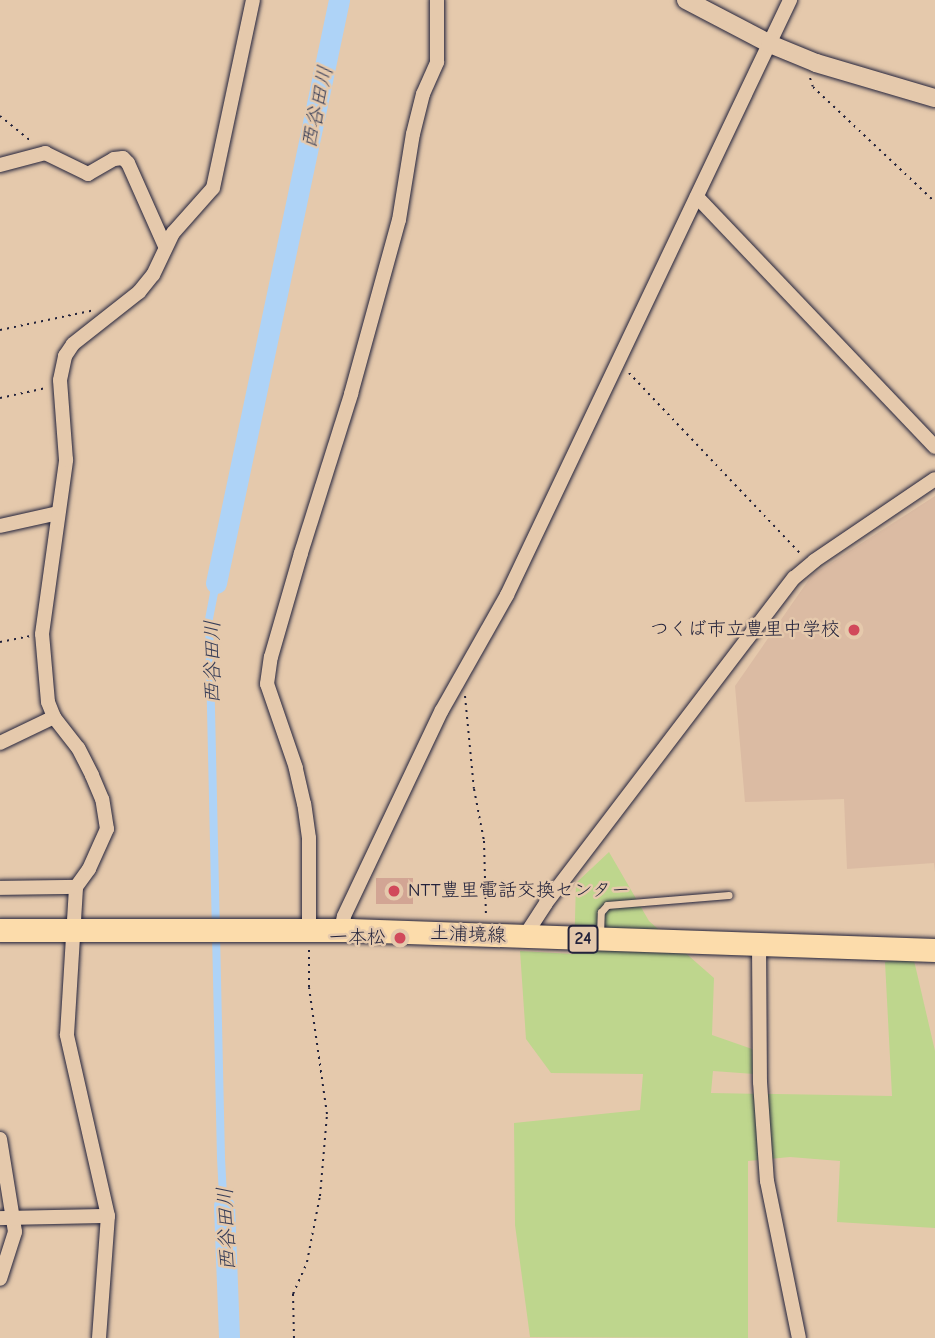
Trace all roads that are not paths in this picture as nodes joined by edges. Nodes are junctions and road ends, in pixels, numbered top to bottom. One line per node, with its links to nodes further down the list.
1 (253, 0): 9 (street)
2 (437, 0): 19 (street)
3 (687, 0): 5 (street)
4 (790, 0): 5 (street)
5 (770, 44): 6 (street); 8 (street)
6 (935, 98)
7 (0, 165): 9 (street)
8 (697, 197): 10 (street); 22 (street)
9 (165, 246): 12 (street)
10 (935, 447)
11 (935, 480): 23 (street)
12 (58, 513): 13 (street); 14 (street)
13 (0, 526)
14 (54, 717): 15 (street); 16 (street)
15 (0, 743)
16 (76, 887): 17 (street); 21 (street)
17 (0, 888)
18 (729, 895): 24 (lane)
19 (309, 929): 21 (main road, 土浦境線 / 24); 22 (main road, 土浦境線 / 24)
20 (0, 930): 21 (main road, 土浦境線 / 24)
21 (74, 930): 28 (street)
22 (341, 930): 23 (main road, 土浦境線 / 24)
23 (528, 938): 24 (main road, 土浦境線 / 24)
24 (600, 939): 25 (main road, 土浦境線 / 24)
25 (759, 943): 26 (main road, 土浦境線 / 24); 32 (street)
26 (935, 950)
27 (0, 1139): 29 (street)
28 (108, 1216): 29 (street); 31 (street)
29 (7, 1218): 30 (street)
30 (0, 1279)
31 (99, 1338)
32 (799, 1338)

